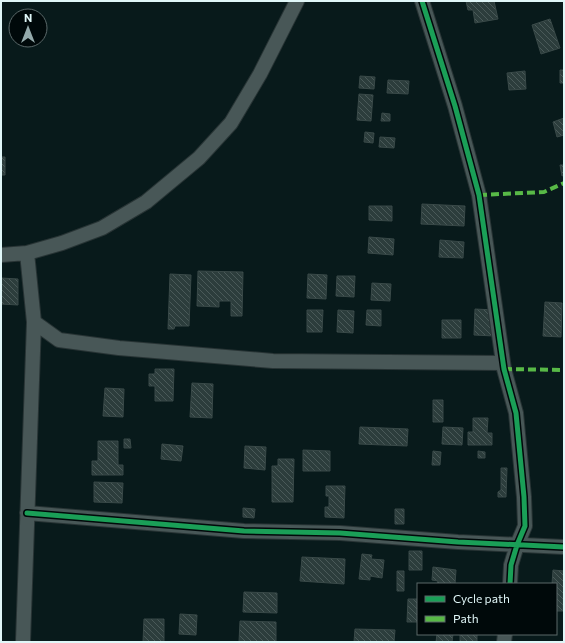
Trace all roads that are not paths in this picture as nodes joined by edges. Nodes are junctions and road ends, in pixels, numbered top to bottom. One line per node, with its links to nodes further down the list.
1 (298, 1): 3 (street)
2 (422, 1): 6 (street)
3 (27, 253): 4 (street); 5 (street)
4 (1, 255)
5 (34, 322): 6 (street); 7 (street)
6 (503, 363): 8 (street)
7 (27, 513): 8 (street); 11 (street)
8 (517, 545): 9 (street); 10 (street)
9 (564, 547)
10 (510, 583)
11 (23, 642)

